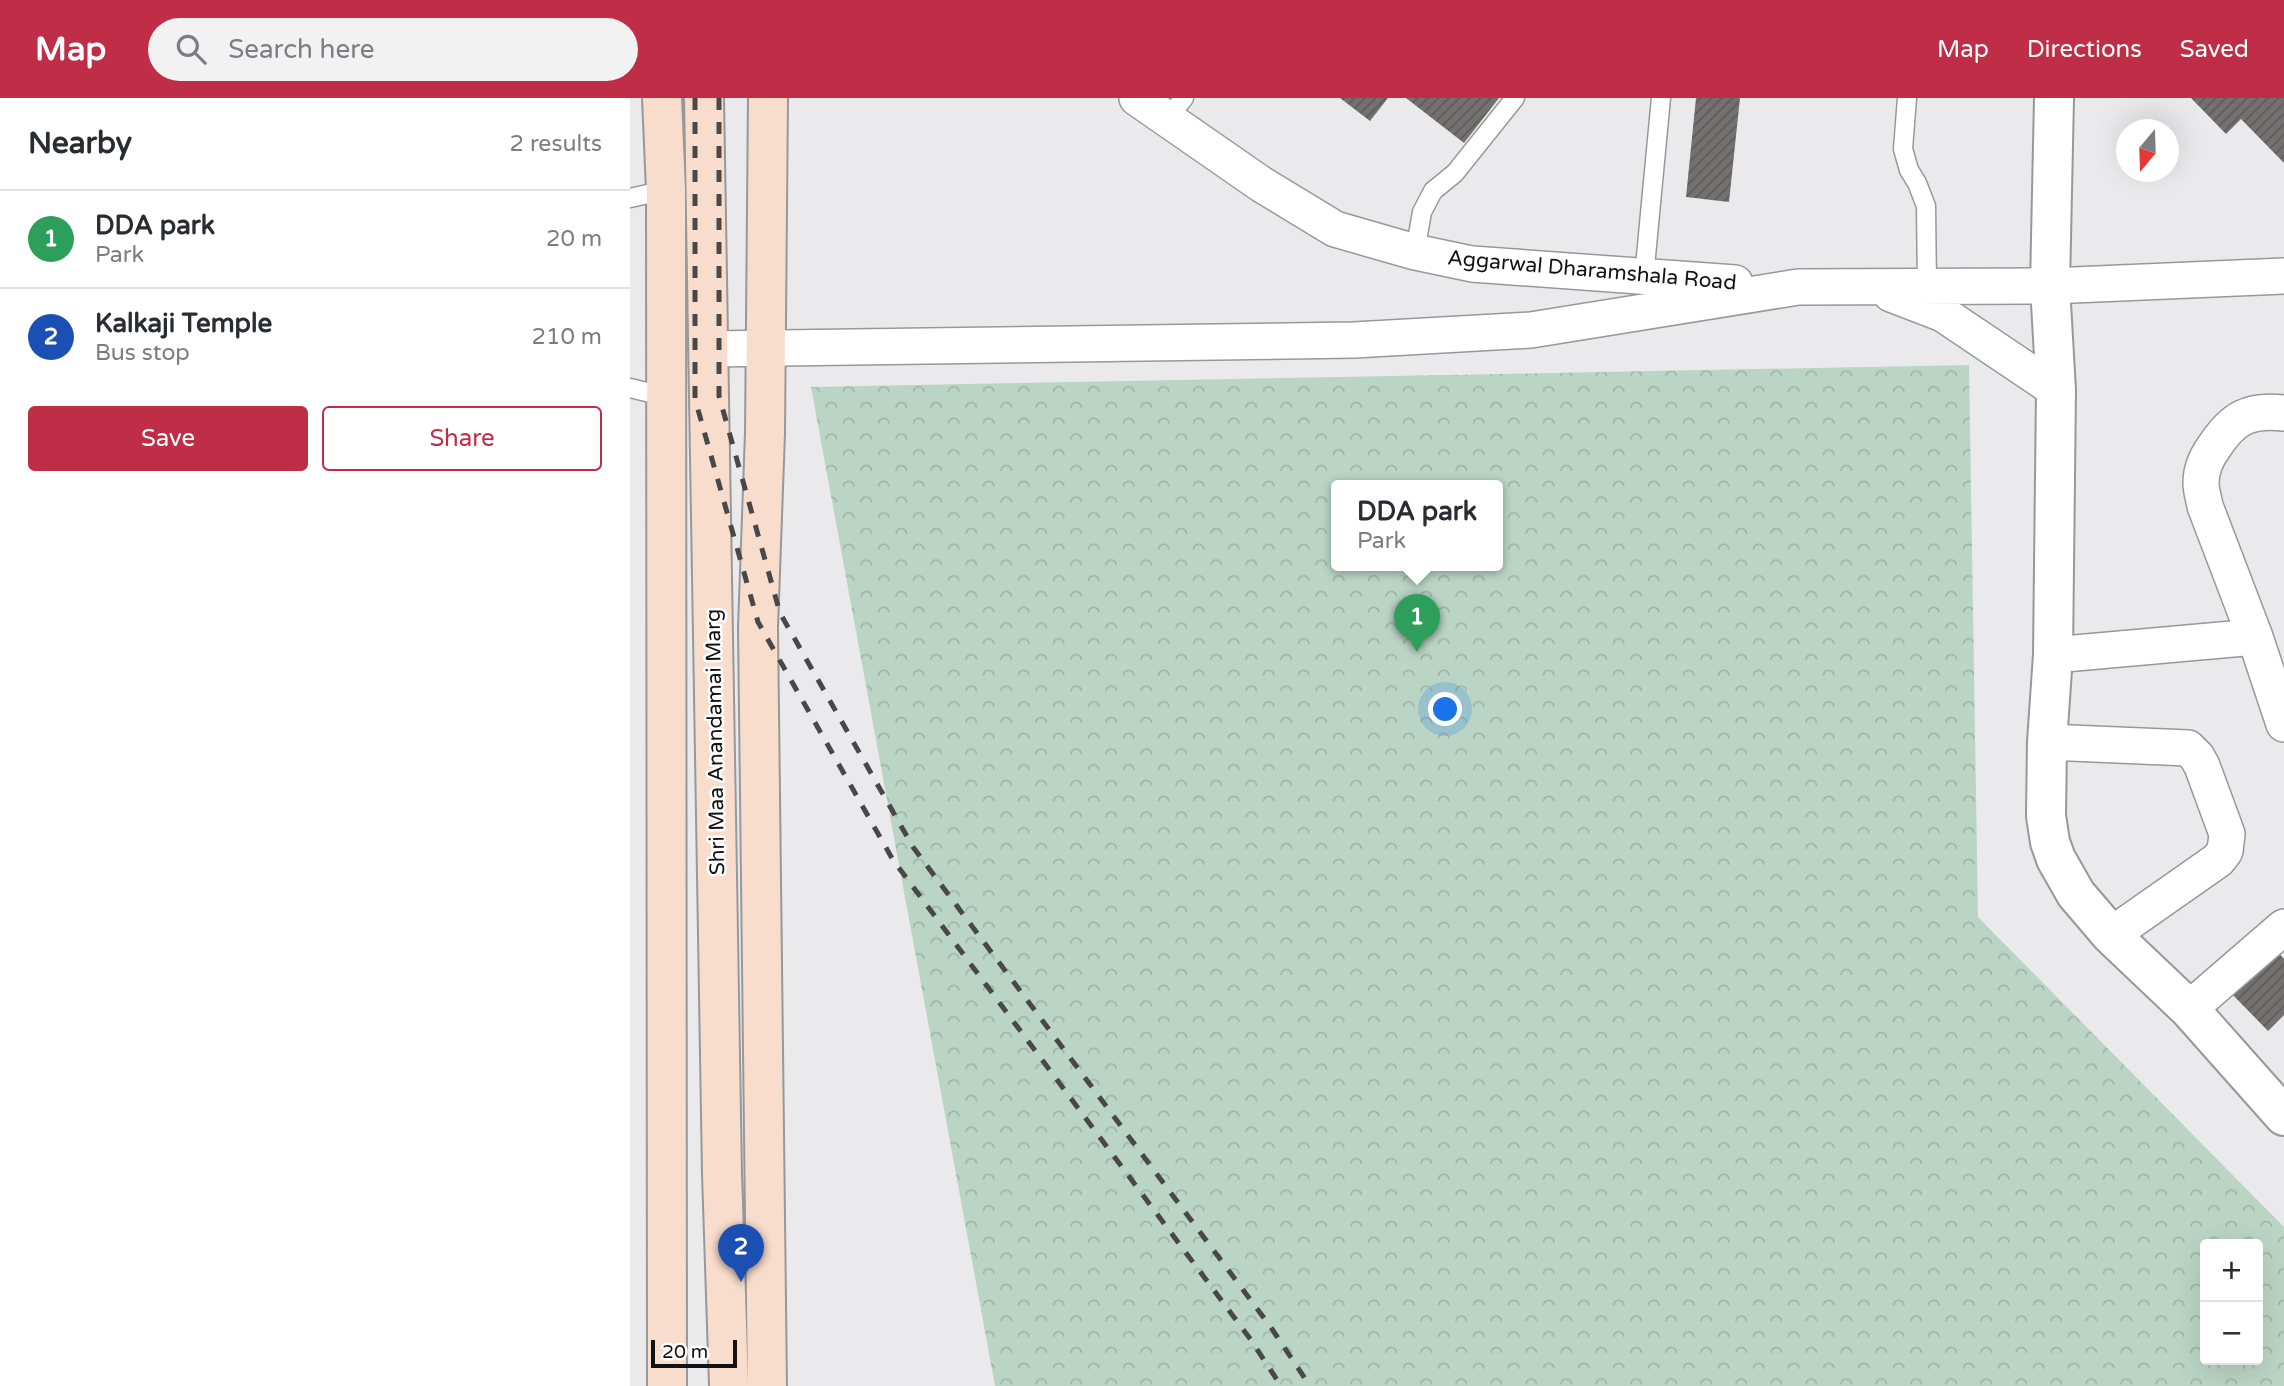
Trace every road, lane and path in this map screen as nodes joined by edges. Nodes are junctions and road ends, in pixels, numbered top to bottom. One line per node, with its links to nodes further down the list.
1 (662, 98): 10 (main road)
2 (704, 98): 19 (main road, Shri Maa Anandamai Marg)
3 (768, 98): 20 (main road)
4 (1137, 98): 9 (street, Aggarwal Dharamshala Road)
5 (1515, 98): 12 (lane)
6 (1661, 98): 13 (lane)
7 (1907, 98): 18 (lane)
8 (2054, 98): 15 (street)
9 (1175, 108): 12 (street, Aggarwal Dharamshala Road)
10 (666, 190): 11 (lane); 23 (main road)
11 (630, 198)
12 (1415, 252): 13 (street, Aggarwal Dharamshala Road)
13 (1644, 276): 16 (street, Aggarwal Dharamshala Road)
14 (2284, 276): 15 (street)
15 (2050, 286): 18 (street); 22 (street)
16 (1797, 287): 17 (street); 20 (street)
17 (1875, 287): 18 (street); 22 (street)
18 (1927, 287)
19 (708, 349): 20 (street); 34 (main road, Shri Maa Anandamai Marg)
20 (765, 349): 35 (main road)
21 (630, 388): 23 (lane)
22 (2056, 390): 26 (street)
23 (667, 397): 33 (main road)
24 (2284, 413): 25 (street)
25 (2255, 637): 26 (street); 27 (street)
26 (2053, 655): 28 (street)
27 (2284, 724)
28 (2047, 742): 30 (street); 30 (street)
29 (2284, 927): 31 (street)
30 (2111, 935): 31 (street)
31 (2189, 1009): 32 (street)
32 (2279, 1101)
33 (667, 1386)
34 (729, 1386)
35 (767, 1386)

